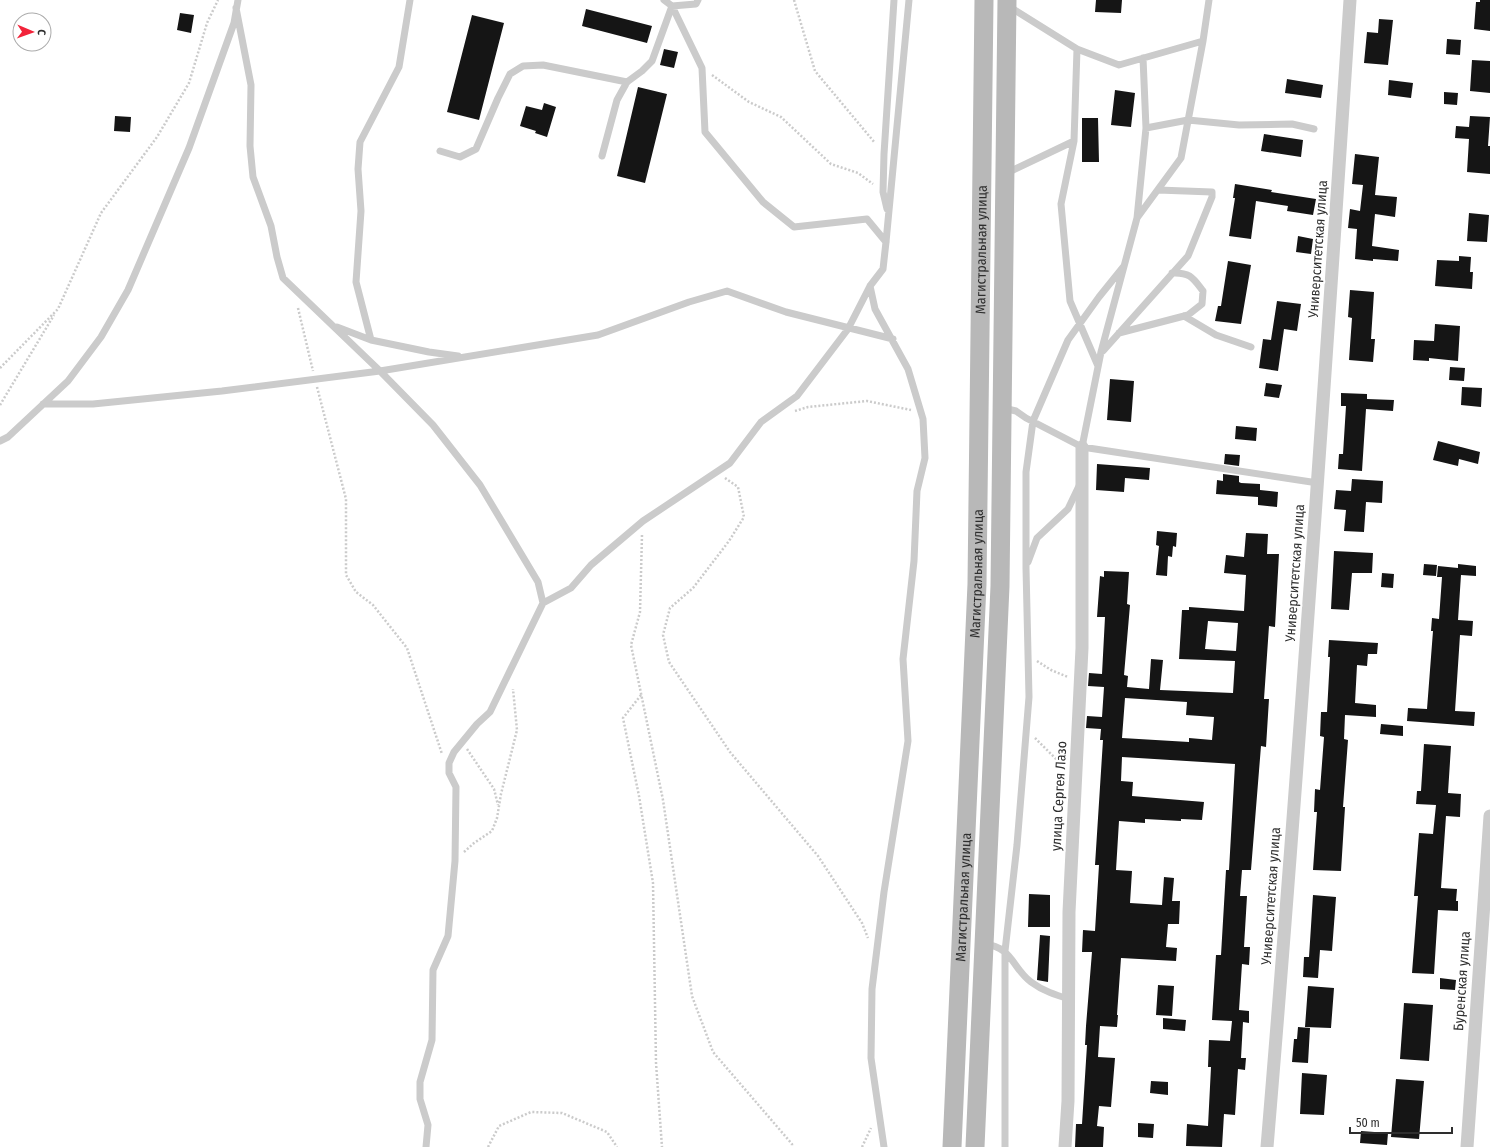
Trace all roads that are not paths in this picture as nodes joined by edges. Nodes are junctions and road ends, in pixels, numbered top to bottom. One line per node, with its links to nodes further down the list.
1 (238, 0): 12 (lane)
2 (410, 0): 37 (lane)
3 (664, 0): 11 (lane)
4 (698, 0): 11 (lane)
5 (894, 0): 25 (lane)
6 (909, 0): 25 (lane)
7 (984, 0): 58 (main road, Магистральная улица)
8 (1209, 0): 13 (lane)
9 (1350, 0): 49 (street, Университетская улица)
10 (1006, 2): 14 (lane); 23 (main road, Магистральная улица)
11 (673, 3): 16 (lane); 27 (lane)
12 (236, 8): 33 (lane); 43 (lane)
13 (1203, 42): 15 (lane); 17 (lane)
14 (1077, 49): 15 (lane); 20 (lane)
15 (1143, 58): 18 (lane)
16 (627, 82): 21 (lane); 22 (lane)
17 (1188, 120): 18 (lane); 19 (lane); 24 (lane)
18 (1146, 128): 26 (lane)
19 (1314, 129)
20 (1074, 141): 23 (lane); 32 (lane)
21 (440, 151)
22 (602, 156)
23 (1005, 174): 44 (main road, Магистральная улица)
24 (1158, 190): 26 (lane); 29 (lane)
25 (889, 218): 27 (lane)
26 (1138, 218): 28 (lane)
27 (886, 242): 30 (lane)
28 (1124, 266): 32 (lane); 39 (lane)
29 (1172, 273): 31 (lane); 35 (lane)
30 (870, 286): 34 (lane); 36 (lane)
31 (1184, 316): 35 (lane); 38 (lane)
32 (1080, 324): 41 (lane); 45 (lane)
33 (333, 326): 37 (lane); 42 (lane)
34 (848, 329): 36 (lane); 40 (lane); 51 (lane)
35 (1119, 333): 39 (lane)
36 (892, 339): 57 (lane)
37 (371, 340): 40 (lane)
38 (1251, 347)
39 (1101, 352): 41 (lane)
40 (468, 357): 42 (lane)
41 (1098, 366): 47 (lane)
42 (380, 371): 43 (lane); 51 (lane)
43 (43, 404): 46 (lane)
44 (1002, 408): 45 (lane); 53 (main road, Магистральная улица)
45 (1033, 421): 47 (lane); 50 (lane)
46 (0, 441)
47 (1082, 447): 48 (street, улица Сергея Лазо); 49 (lane)
48 (1082, 481): 50 (lane); 55 (street, улица Сергея Лазо)
49 (1318, 483): 62 (street, Университетская улица)
50 (1026, 568): 54 (lane)
51 (543, 603): 56 (lane)
52 (1490, 816): 63 (street, Буренская улица)
53 (984, 944): 54 (lane); 59 (main road, Магистральная улица)
54 (1004, 950): 55 (lane); 60 (lane)
55 (1069, 999): 61 (street, улица Сергея Лазо)
56 (426, 1147)
57 (884, 1147)
58 (952, 1147)
59 (975, 1147)
60 (1005, 1147)
61 (1065, 1147)
62 (1267, 1147)
63 (1467, 1147)

